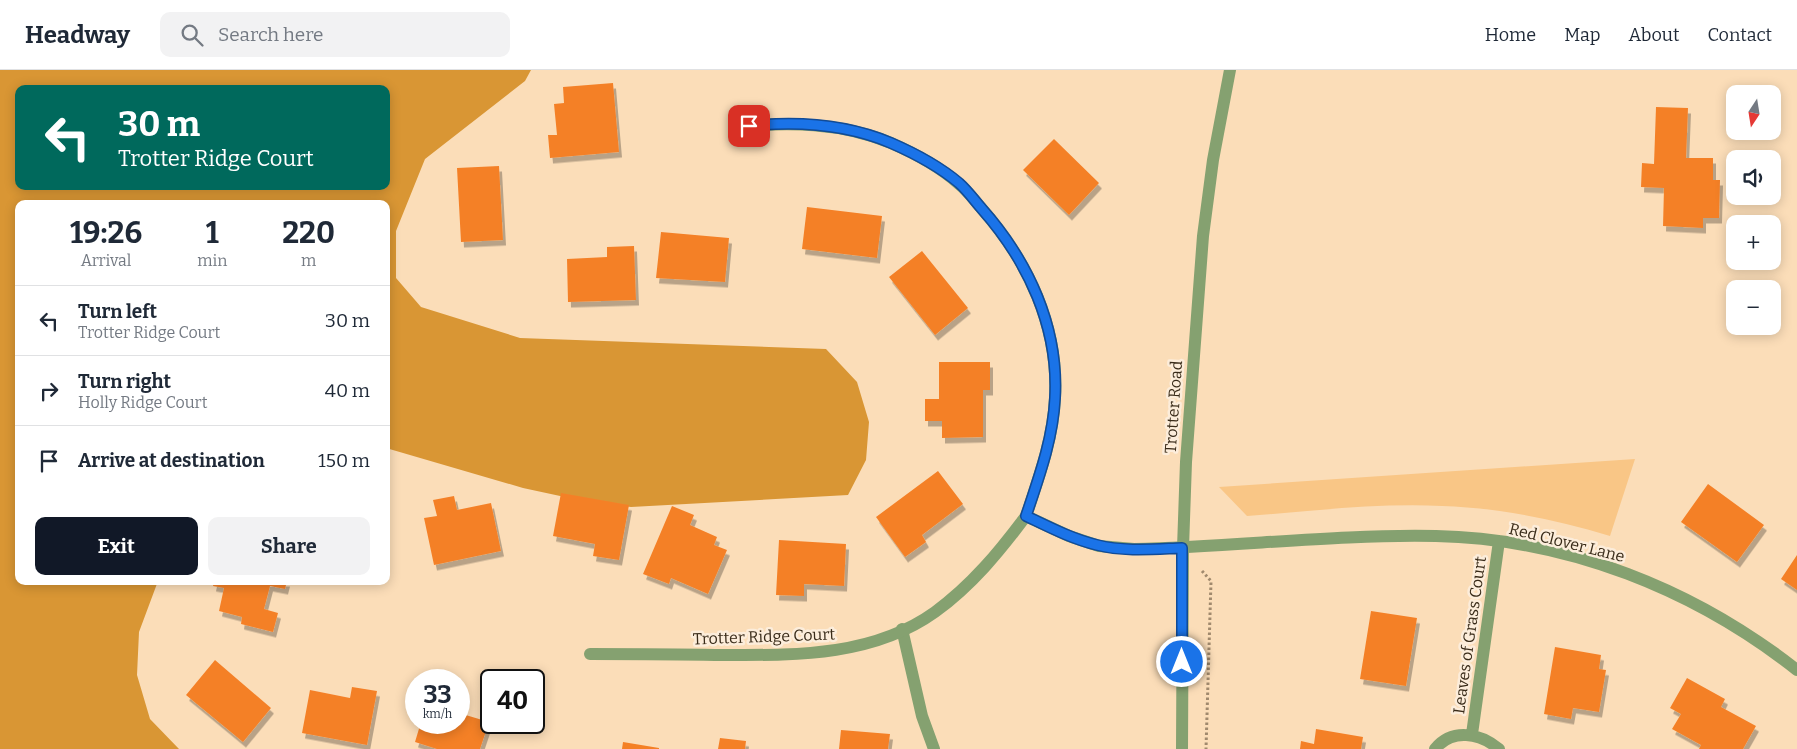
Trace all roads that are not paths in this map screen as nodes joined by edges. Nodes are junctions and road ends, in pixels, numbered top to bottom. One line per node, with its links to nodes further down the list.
1 (1230, 70): 5 (street, Trotter Road)
2 (734, 127): 3 (street, Trotter Ridge Court)
3 (1026, 516): 5 (street); 6 (street, Trotter Ridge Court)
4 (1499, 541): 5 (street, Red Clover Lane); 8 (street, Red Clover Lane); 9 (street, Leaves of Grass Court)
5 (1182, 548): 11 (street, Trotter Road)
6 (902, 629): 7 (street, Trotter Ridge Court); 10 (street)
7 (590, 654)
8 (1797, 670)
9 (1472, 734): 12 (street, Leaves of Grass Court); 13 (street, Leaves of Grass Court)
10 (934, 749)
11 (1182, 749)
12 (1434, 749)
13 (1499, 749)

